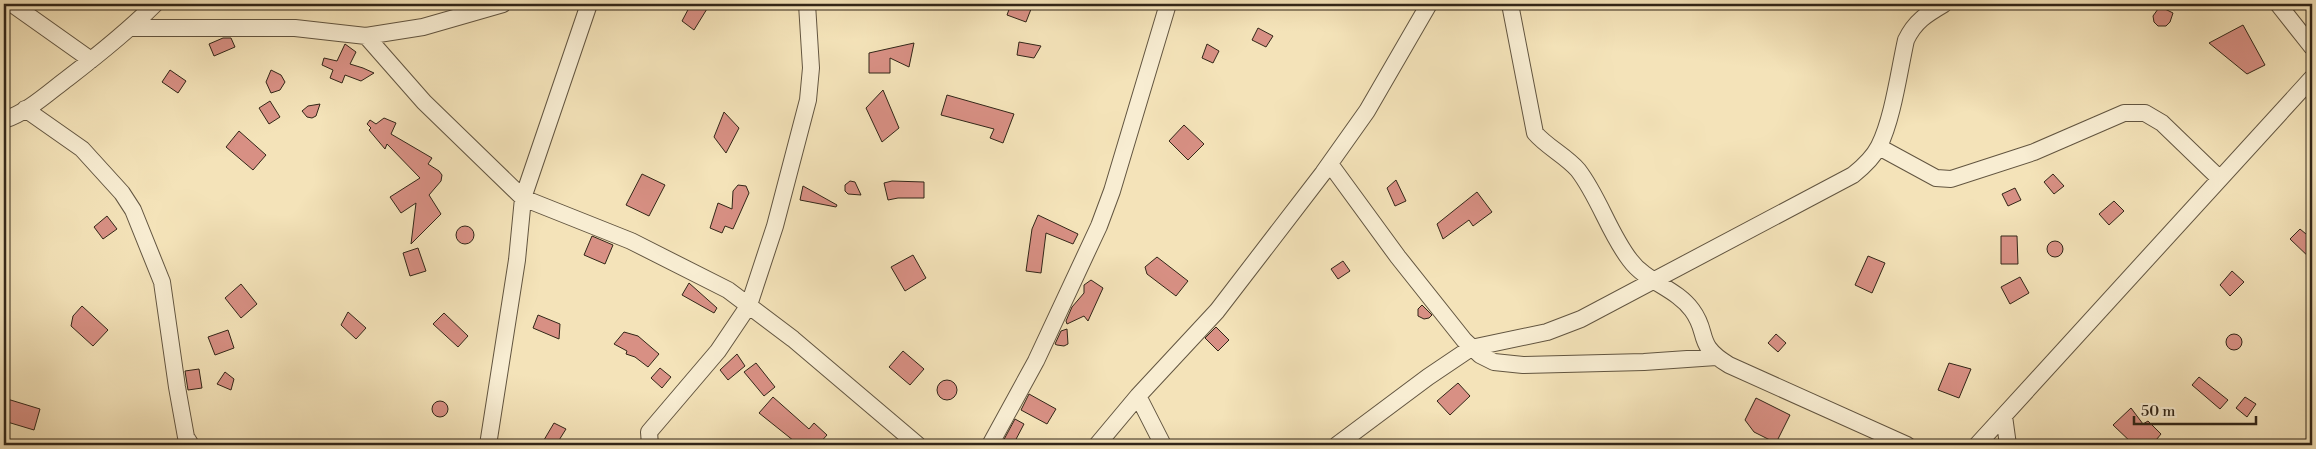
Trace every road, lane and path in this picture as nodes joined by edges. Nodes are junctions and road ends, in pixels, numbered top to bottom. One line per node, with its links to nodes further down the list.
1 (12, 4): 14 (street)
2 (155, 4): 11 (street)
3 (503, 4): 12 (street)
4 (589, 4): 21 (street)
5 (807, 4): 23 (street)
6 (1168, 4): 32 (street)
7 (1428, 4): 19 (street)
8 (1510, 4): 22 (street)
9 (1944, 4): 18 (street)
10 (2278, 4): 13 (street)
11 (130, 28): 12 (street); 14 (street)
12 (366, 36): 21 (street)
13 (2312, 48)
14 (91, 60): 16 (street)
15 (2312, 78): 20 (street)
16 (25, 109): 17 (street); 28 (street)
17 (4, 120)
18 (1879, 147): 20 (street); 22 (street)
19 (1330, 164): 24 (street); 26 (street)
20 (2219, 178): 27 (street)
21 (523, 198): 23 (street); 29 (street)
22 (1653, 280): 24 (street); 25 (street)
23 (749, 305): 30 (street); 31 (street)
24 (1472, 348): 25 (street); 35 (street)
25 (1716, 357): 36 (street)
26 (1138, 396): 33 (street); 34 (street)
27 (2004, 416): 37 (street); 38 (street)
28 (191, 445)
29 (488, 445)
30 (650, 445)
31 (918, 445)
32 (990, 445)
33 (1097, 445)
34 (1163, 445)
35 (1337, 445)
36 (1906, 445)
37 (1976, 445)
38 (2008, 445)

